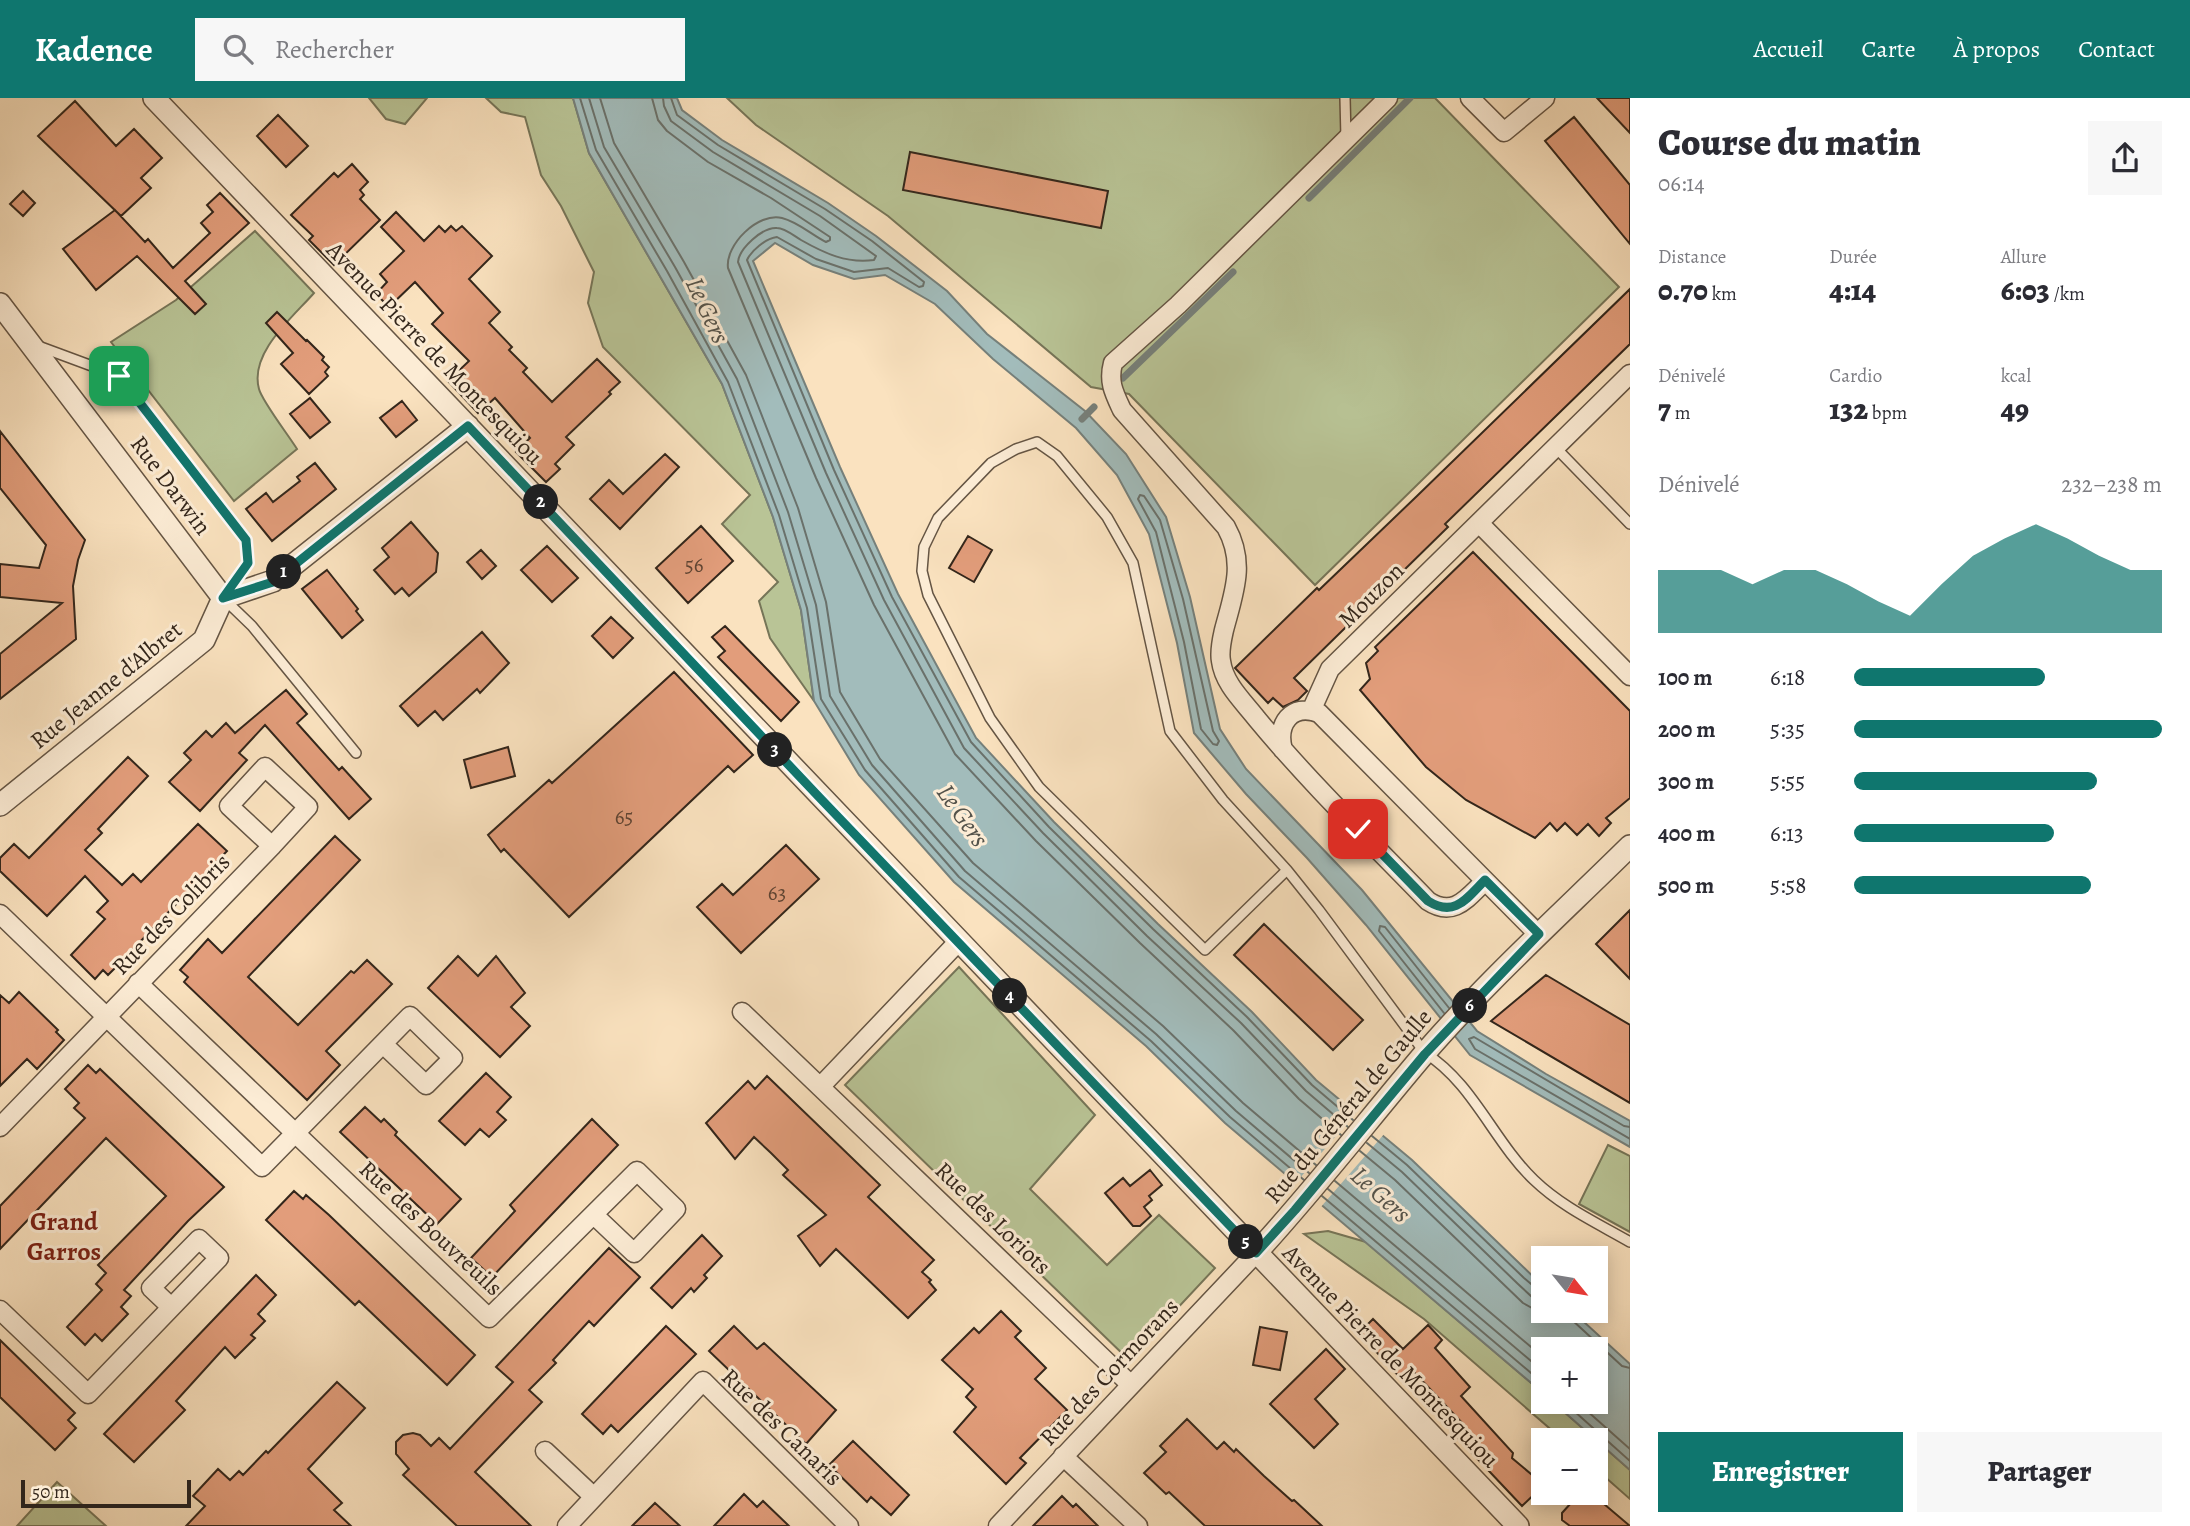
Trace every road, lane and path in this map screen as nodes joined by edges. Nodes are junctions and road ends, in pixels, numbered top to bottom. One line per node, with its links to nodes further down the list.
1 (154, 98): 10 (street, Avenue Pierre de Montesquiou)
2 (1345, 98): 6 (lane)
3 (1388, 98): 6 (street)
4 (1470, 98): 5 (street)
5 (1545, 98)
6 (1346, 140): 17 (street)
7 (0, 304): 8 (street, Rue Darwin)
8 (30, 343): 14 (street, Rue Darwin); 14 (lane)
9 (1630, 374): 11 (street, Mouzon)
10 (468, 426): 14 (street); 26 (street, Avenue Pierre de Montesquiou)
11 (1555, 447): 12 (street, Mouzon); 13 (lane)
12 (1479, 523): 15 (street); 16 (street, Mouzon)
13 (1630, 524)
14 (223, 598): 18 (lane); 19 (street, Rue Jeanne d'Albret)
15 (1630, 676)
16 (1311, 711): 17 (street); 23 (street)
17 (1283, 750): 23 (street)
18 (356, 753)
19 (0, 805)
20 (272, 846): 20 (street, Rue des Colibris); 27 (street, Rue des Colibris)
21 (1630, 846): 25 (street, Rue du Général de Gaulle)
22 (1287, 870): 22 (lane); 31 (lane)
23 (1485, 880): 25 (street)
24 (0, 914): 29 (street)
25 (1539, 934): 31 (street, Rue du Général de Gaulle)
26 (958, 942): 32 (street); 37 (street, Avenue Pierre de Montesquiou)
27 (138, 983): 29 (street, Rue des Colibris); 34 (street, Rue des Bouvreuils)
28 (742, 1012): 32 (street, Rue des Loriots)
29 (106, 1016): 33 (street, Rue des Colibris); 34 (street)
30 (383, 1044): 34 (street)
31 (1430, 1048): 36 (lane); 37 (street, Rue du Général de Gaulle)
32 (820, 1087): 40 (street, Rue des Loriots)
33 (0, 1127)
34 (295, 1134): 35 (street, Rue des Bouvreuils)
35 (594, 1215): 35 (street, Rue des Bouvreuils)
36 (1630, 1242)
37 (1256, 1253): 40 (street, Rue des Cormorans); 48 (street, Avenue Pierre de Montesquiou)
38 (171, 1307): 39 (street)
39 (0, 1310)
40 (1131, 1385): 42 (street, Rue des Cormorans)
41 (545, 1451): 43 (street)
42 (1063, 1456): 46 (street, Rue des Cormorans); 47 (street)
43 (594, 1497): 44 (street, Rue des Canaris); 45 (street, Rue des Canaris)
44 (567, 1526)
45 (849, 1526)
46 (998, 1526)
47 (1138, 1526)
48 (1518, 1526)

